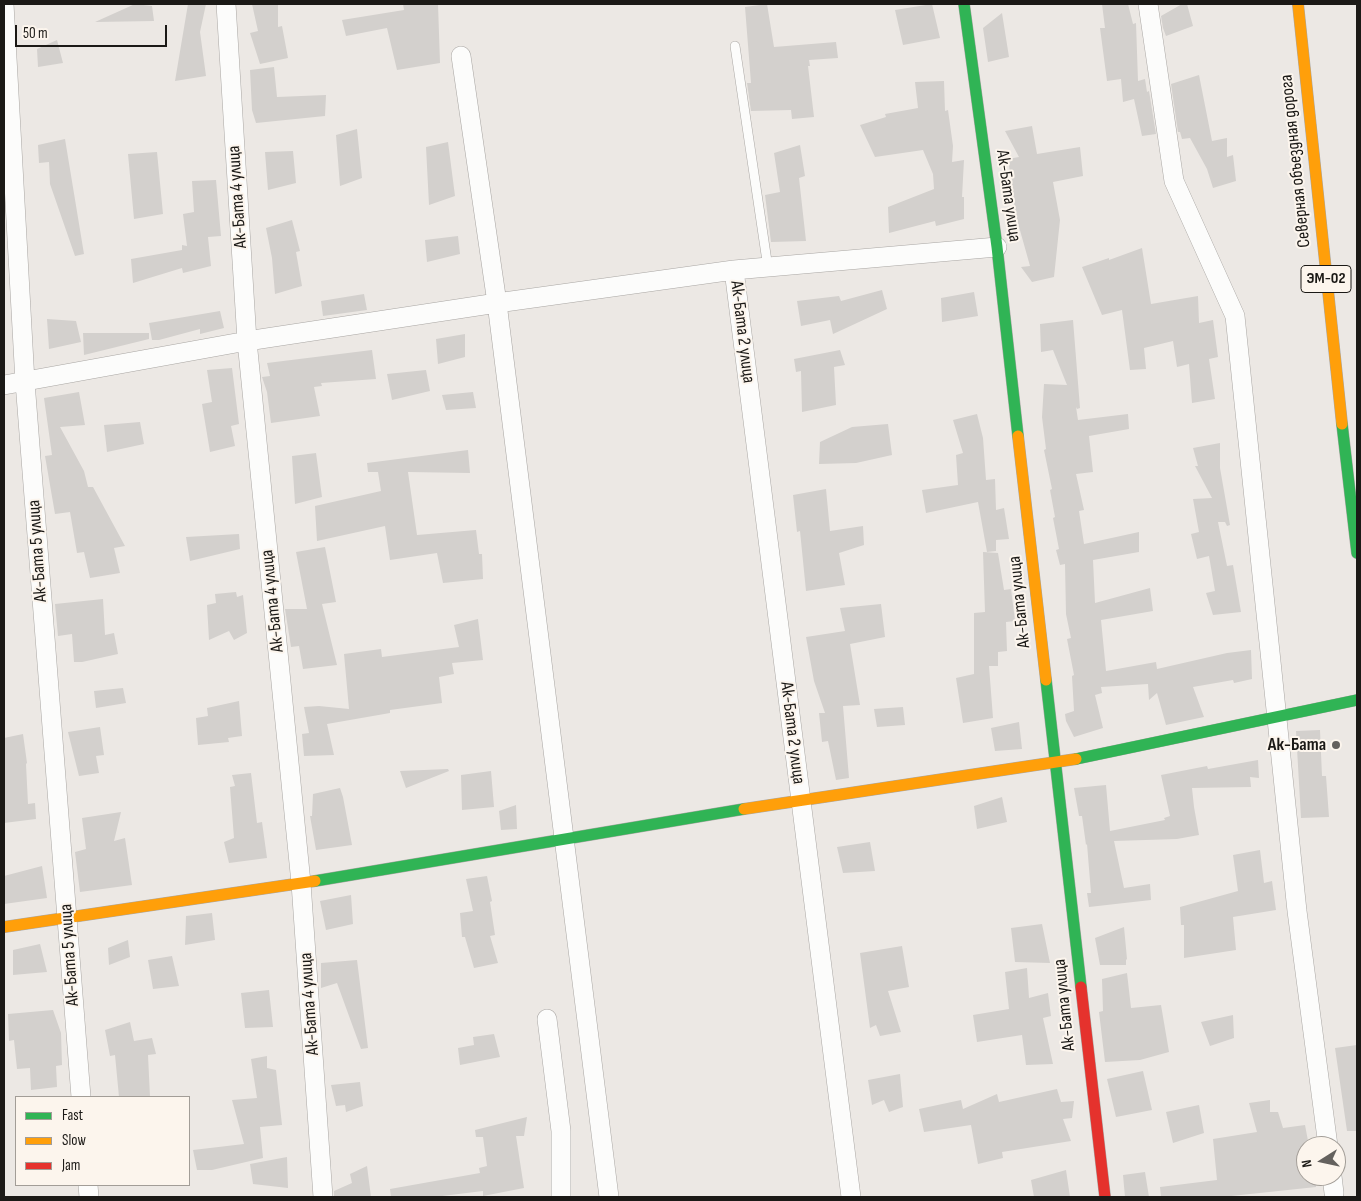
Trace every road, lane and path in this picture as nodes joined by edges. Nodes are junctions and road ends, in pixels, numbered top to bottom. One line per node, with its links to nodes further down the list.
1 (4, 4): 13 (street, Ак-Бата 5 улица)
2 (226, 4): 12 (street, Ак-Бата 4 улица)
3 (964, 4): 8 (main road, Ак-Бата улица)
4 (1148, 4): 17 (street)
5 (1298, 4): 15 (main road, Северная объездная дорога / ЭМ-02)
6 (735, 46): 9 (lane, Ак-Бата 2 улица)
7 (461, 56): 11 (street)
8 (997, 247): 9 (street); 18 (main road, Ак-Бата улица)
9 (768, 268): 10 (street)
10 (734, 270): 11 (street); 19 (street, Ак-Бата 2 улица)
11 (497, 303): 12 (street); 20 (street)
12 (247, 341): 13 (street); 21 (street, Ак-Бата 4 улица)
13 (25, 382): 14 (street); 22 (street, Ак-Бата 5 улица)
14 (4, 385)
15 (1357, 553)
16 (1357, 700): 17 (main road)
17 (1276, 718): 18 (main road); 26 (street)
18 (1056, 763): 19 (main road); 31 (main road, Ак-Бата улица)
19 (800, 800): 20 (main road); 30 (street, Ак-Бата 2 улица)
20 (565, 839): 21 (main road); 29 (street)
21 (302, 883): 22 (main road); 27 (street, Ак-Бата 4 улица)
22 (67, 918): 23 (main road); 25 (street, Ак-Бата 5 улица)
23 (4, 927)
24 (547, 1019): 28 (street)
25 (81, 1096)
26 (1327, 1136)
27 (323, 1197)
28 (561, 1197)
29 (608, 1197)
30 (851, 1197)
31 (1105, 1197)

